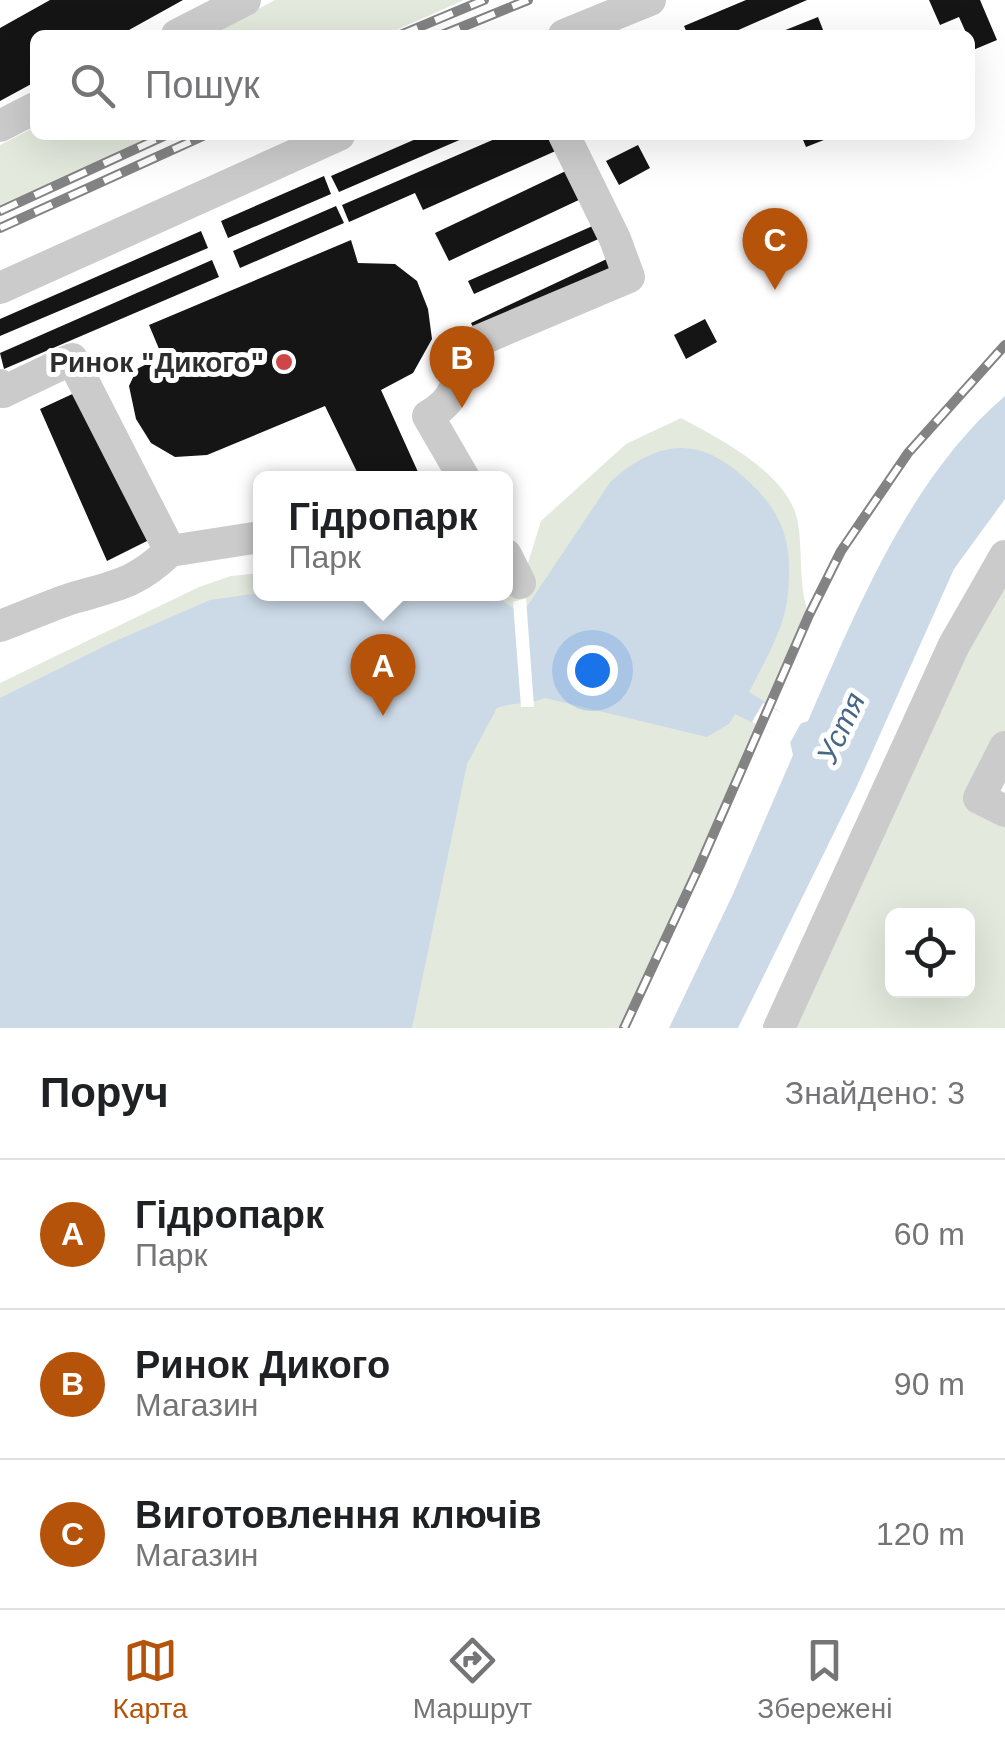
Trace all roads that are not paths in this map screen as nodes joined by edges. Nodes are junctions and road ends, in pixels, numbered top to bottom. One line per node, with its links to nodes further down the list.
1 (245, 0): 3 (street)
2 (650, 0): 4 (street)
3 (187, 30)
4 (576, 30)
5 (30, 111): 6 (street)
6 (0, 126)
7 (327, 140): 9 (street)
8 (566, 140): 11 (street)
9 (0, 288)
10 (0, 386): 13 (street)
11 (460, 471)
12 (253, 539): 13 (street)
13 (170, 551): 15 (street)
14 (1005, 556): 18 (street)
15 (0, 626)
16 (1005, 747): 17 (street)
17 (1005, 811)
18 (780, 1028)

